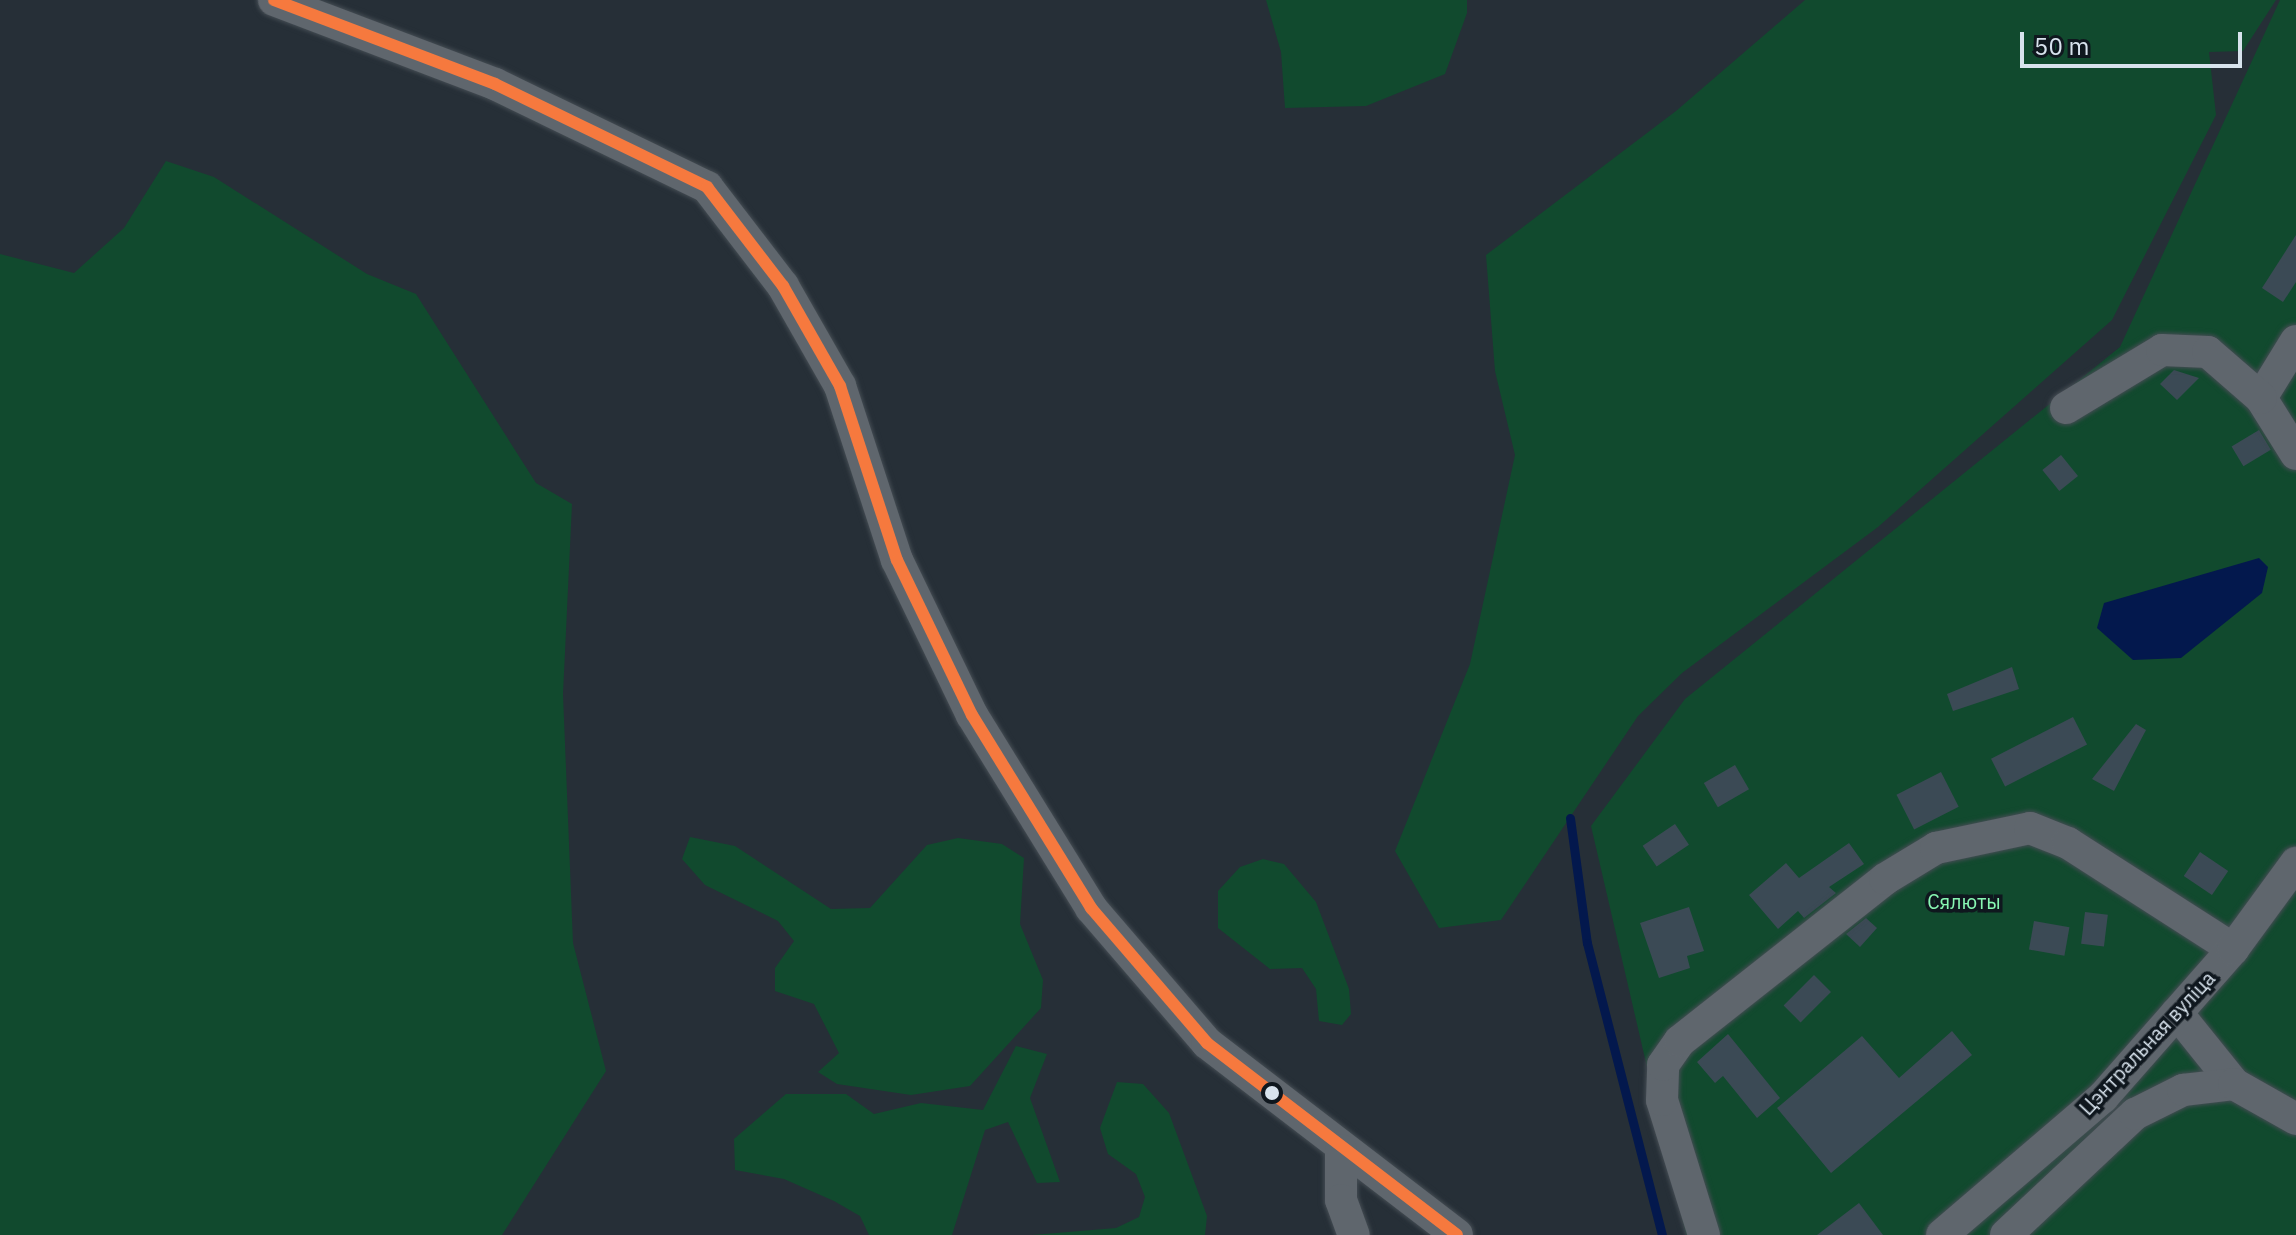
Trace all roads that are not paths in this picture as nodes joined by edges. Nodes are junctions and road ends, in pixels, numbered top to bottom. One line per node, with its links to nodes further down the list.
1 (274, 0): 12 (street)
2 (2296, 341): 3 (street)
3 (2261, 398): 4 (street); 5 (street)
4 (2066, 408)
5 (2296, 454)
6 (2296, 863): 7 (street, Цэнтральная вуліца)
7 (2233, 949): 8 (street, Цэнтральная вуліца); 15 (street)
8 (2177, 1013): 9 (street); 10 (street); 16 (street, Цэнтральная вуліца)
9 (2234, 1084): 10 (street); 11 (street)
10 (2135, 1114): 17 (street)
11 (2296, 1119)
12 (1341, 1150): 13 (street); 14 (street)
13 (1453, 1234)
14 (1354, 1235)
15 (1704, 1235)
16 (1942, 1235)
17 (2006, 1235)

